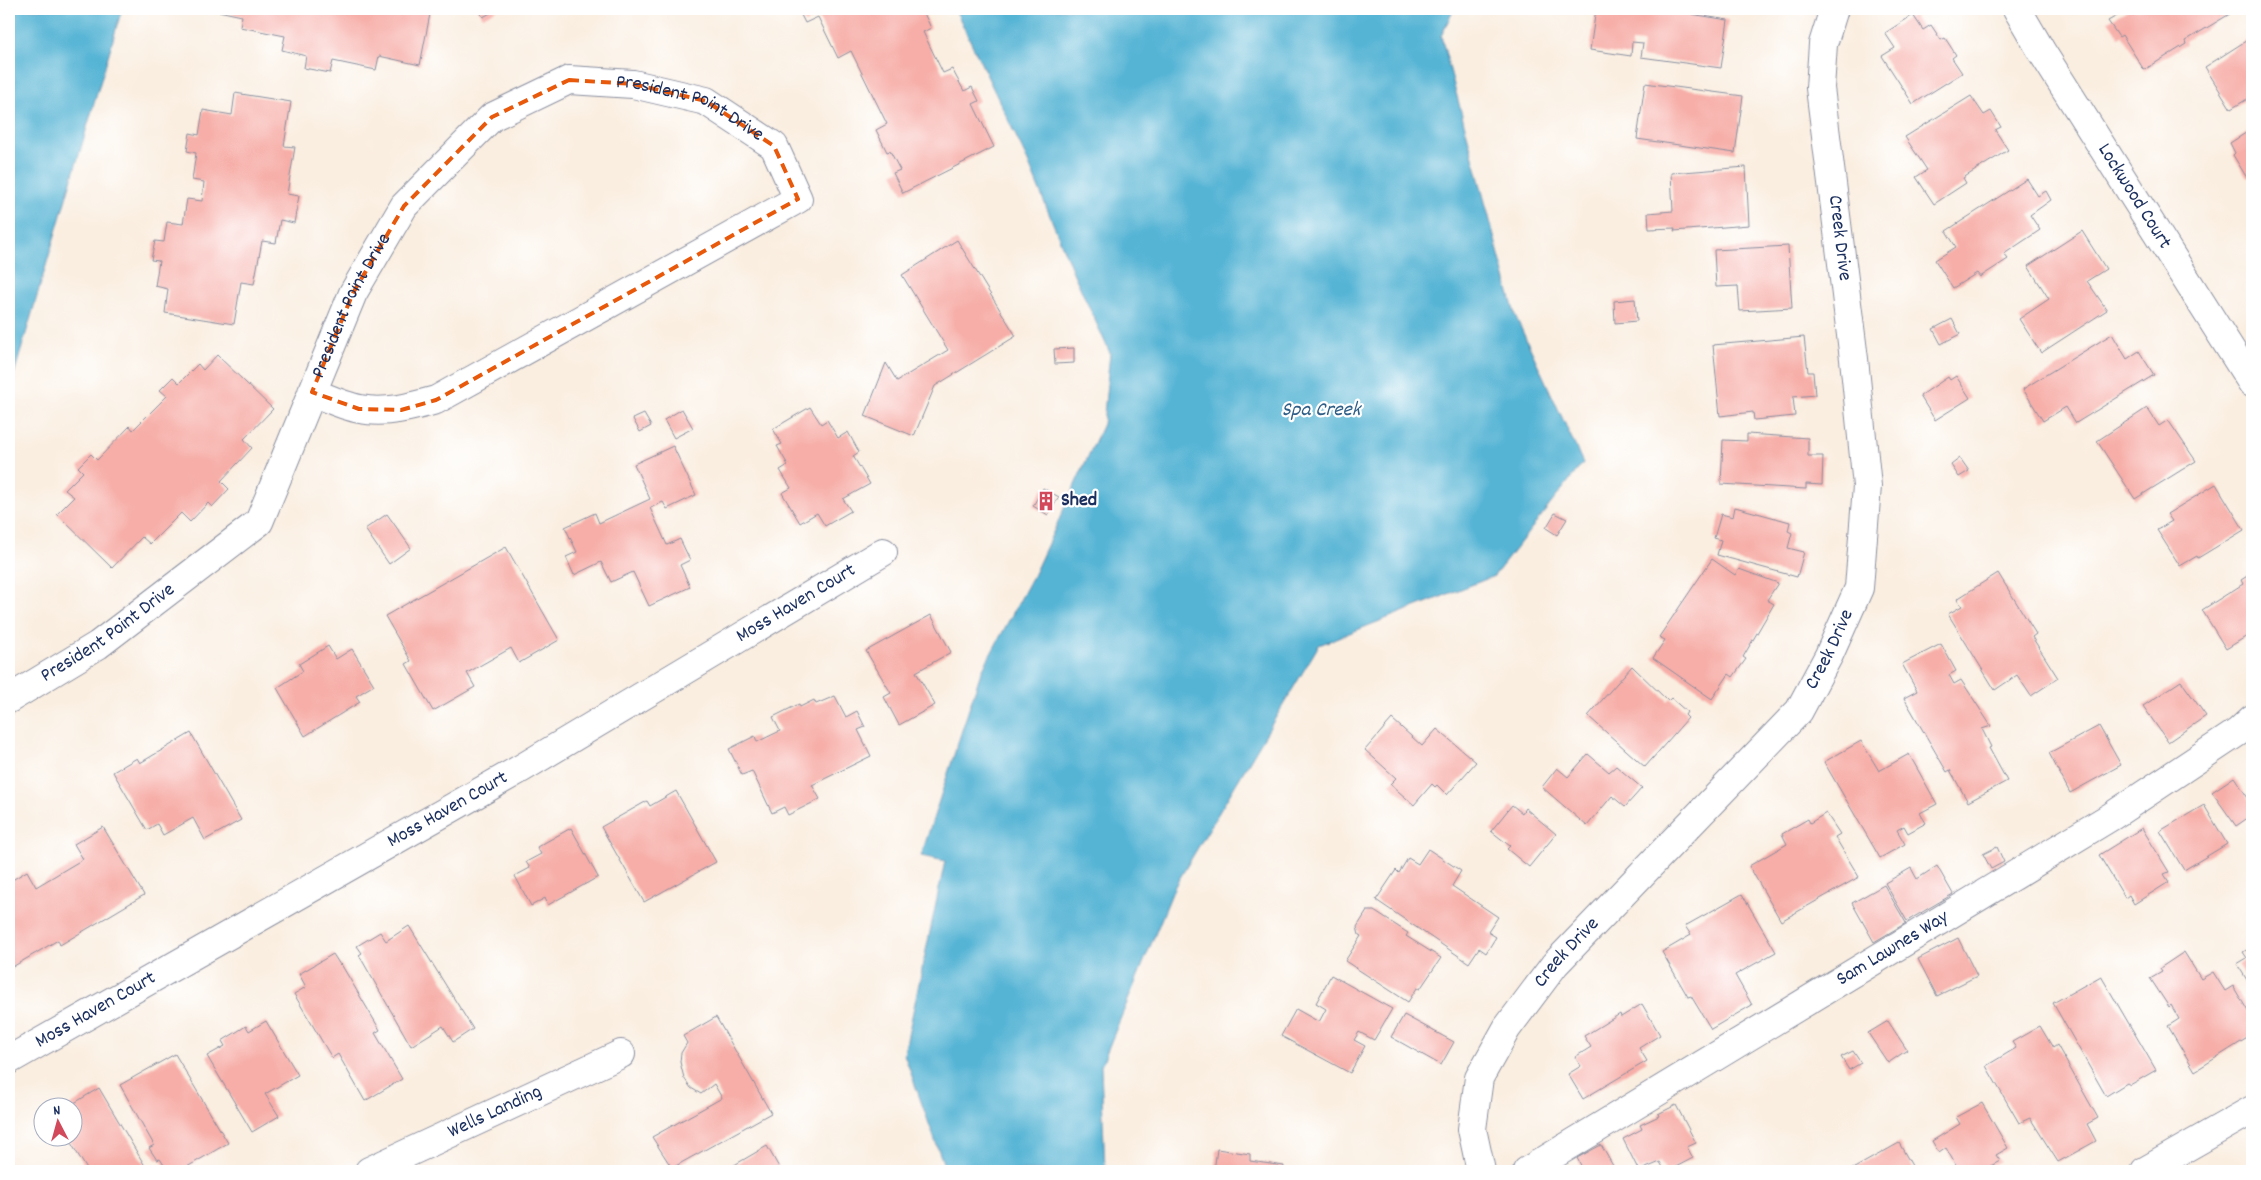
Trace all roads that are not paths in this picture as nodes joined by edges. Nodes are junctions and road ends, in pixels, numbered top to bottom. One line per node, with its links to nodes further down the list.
1 (1834, 9): 12 (street, Creek Drive)
2 (2017, 9): 3 (street, Lockwood Court)
3 (2252, 383)
4 (312, 392): 4 (street, President Point Drive); 6 (street, President Point Drive)
5 (882, 552): 9 (street, Moss Haven Court)
6 (9, 699)
7 (2252, 719): 13 (street, Sam Lawnes Way)
8 (621, 1054): 11 (street, Wells Landing)
9 (9, 1060)
10 (2252, 1110): 14 (street)
11 (369, 1171)
12 (1481, 1171)
13 (1527, 1171)
14 (2145, 1171)

